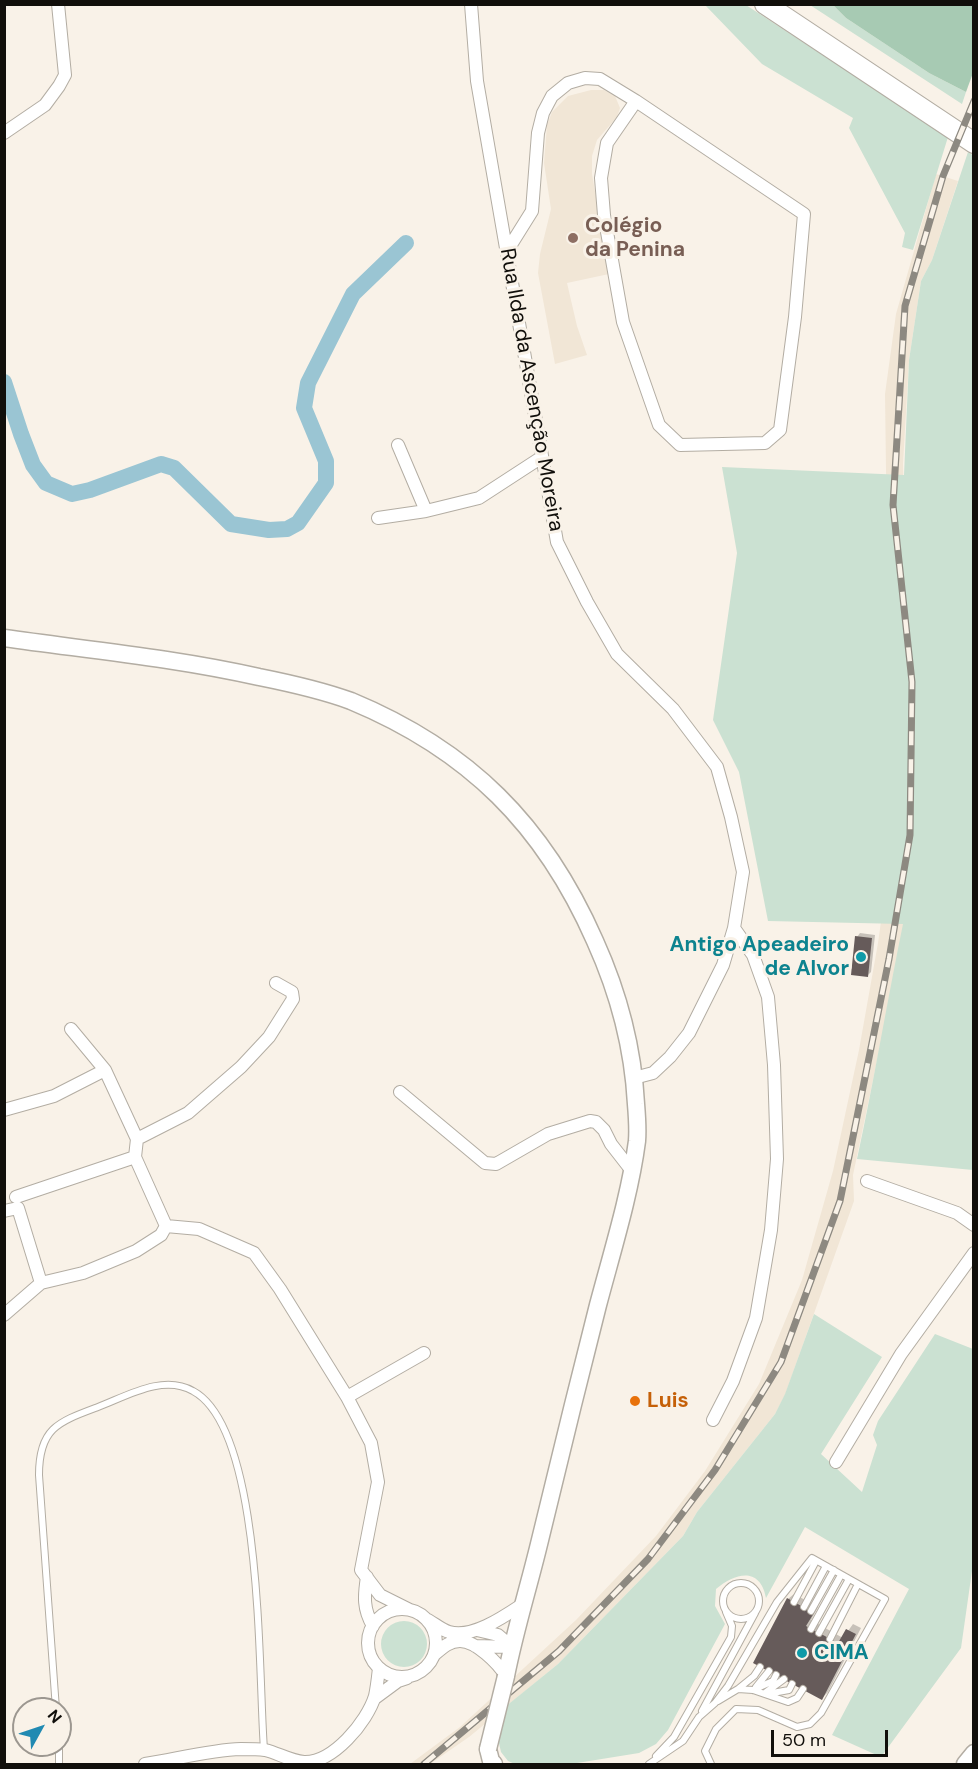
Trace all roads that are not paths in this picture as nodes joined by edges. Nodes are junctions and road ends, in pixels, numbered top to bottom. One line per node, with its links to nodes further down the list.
1 (58, 4): 8 (street)
2 (471, 4): 10 (street, Rua Ilda da Ascenção Moreira)
3 (759, 4): 5 (main road)
4 (765, 4): 5 (main road)
5 (787, 13): 7 (main road); 9 (main road)
6 (636, 101): 6 (street); 10 (street)
7 (974, 128)
8 (4, 133)
9 (974, 143)
10 (507, 251): 12 (street, Rua Ilda da Ascenção Moreira)
11 (398, 445): 13 (street)
12 (542, 457): 13 (street); 16 (street, Rua Ilda da Ascenção Moreira)
13 (426, 511): 14 (street)
14 (378, 518)
15 (4, 638): 20 (main road)
16 (734, 928): 20 (street, Rua Ilda da Ascenção Moreira); 36 (street)
17 (276, 983): 23 (street)
18 (71, 1029): 19 (street)
19 (105, 1070): 22 (street); 23 (street)
20 (634, 1078): 25 (main road)
21 (400, 1092): 25 (street)
22 (4, 1110)
23 (137, 1139): 24 (street)
24 (135, 1157): 27 (street); 30 (street)
25 (632, 1172): 46 (main road)
26 (867, 1181): 29 (street)
27 (16, 1198): 28 (street); 32 (street)
28 (4, 1211)
29 (974, 1225)
30 (166, 1226): 32 (street); 35 (street)
31 (974, 1253): 37 (street)
32 (40, 1283): 33 (street)
33 (4, 1315)
34 (424, 1353): 35 (street)
35 (347, 1397): 42 (street)
36 (713, 1420)
37 (836, 1462)
38 (816, 1561): 39 (lane); 45 (lane); 75 (lane)
39 (826, 1566): 40 (lane); 47 (lane)
40 (834, 1570): 41 (lane); 49 (lane)
41 (841, 1575): 43 (lane); 55 (lane)
42 (367, 1576): 48 (street); 53 (street)
43 (849, 1579): 44 (lane); 56 (lane)
44 (858, 1584): 57 (lane); 82 (lane)
45 (794, 1602)
46 (523, 1604): 54 (street); 59 (main road)
47 (804, 1607)
48 (410, 1610): 52 (street); 53 (street)
49 (811, 1611)
50 (726, 1612): 51 (lane); 51 (lane); 81 (lane)
51 (755, 1613): 76 (lane)
52 (427, 1620): 54 (street); 60 (street)
53 (373, 1626): 62 (street)
54 (476, 1629): 59 (street)
55 (811, 1629)
56 (819, 1634)
57 (830, 1639)
58 (474, 1646): 59 (street); 60 (street); 66 (street)
59 (512, 1647): 66 (main road)
60 (434, 1655): 64 (street)
61 (760, 1667): 69 (lane)
62 (379, 1668): 64 (street); 74 (street)
63 (769, 1671): 71 (lane)
64 (417, 1674): 74 (street)
65 (776, 1675): 71 (lane)
66 (506, 1676): 79 (main road, bridge)
67 (784, 1679): 72 (lane)
68 (792, 1684): 72 (lane)
69 (738, 1689): 71 (lane); 75 (lane)
70 (803, 1689): 72 (lane)
71 (753, 1690): 72 (lane)
72 (765, 1694)
73 (55, 1697): 77 (lane)
74 (375, 1698): 77 (street)
75 (715, 1703): 76 (lane)
76 (699, 1717): 81 (lane)
77 (264, 1750): 80 (street)
78 (974, 1753): 83 (main road)
79 (489, 1759)
80 (146, 1764)
81 (649, 1764)
82 (711, 1764)
83 (965, 1764)

